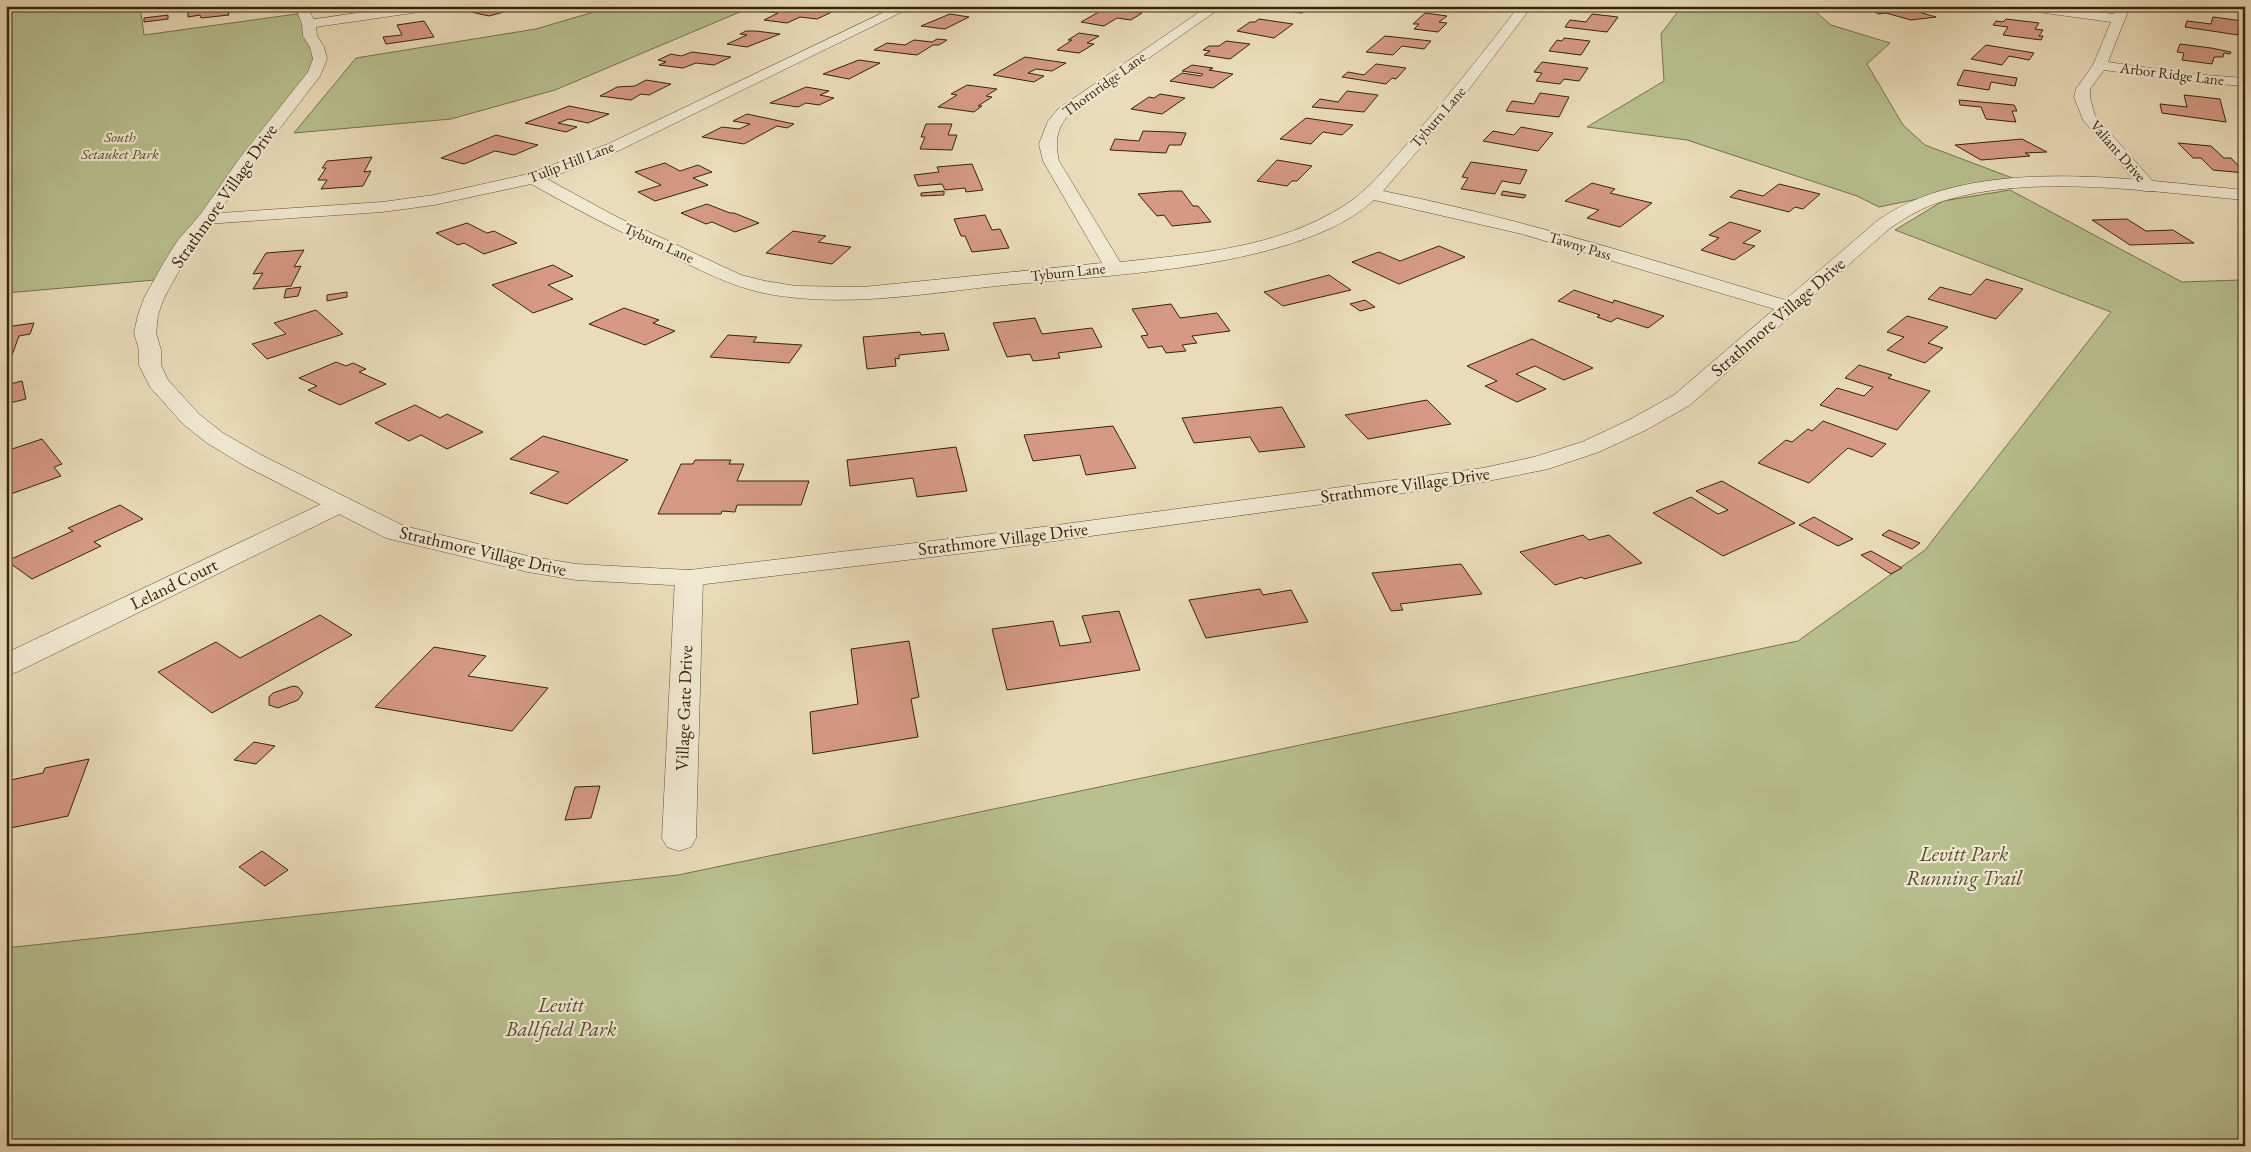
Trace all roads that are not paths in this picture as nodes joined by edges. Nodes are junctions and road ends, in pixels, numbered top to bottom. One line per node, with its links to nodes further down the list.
1 (433, 6): 7 (street)
2 (908, 6): 10 (street, Tulip Hill Lane)
3 (1217, 6): 15 (street, Thornridge Lane)
4 (1526, 6): 12 (street, Tyburn Lane)
5 (2024, 6): 6 (street)
6 (2122, 13): 8 (street, Valiant Drive)
7 (305, 15): 14 (street, Strathmore Village Drive)
8 (2100, 65): 9 (street, Arbor Ridge Lane); 11 (street, Valiant Drive)
9 (2245, 82)
10 (534, 178): 14 (street, Tulip Hill Lane); 15 (street, Tyburn Lane)
11 (2149, 187): 13 (street, Strathmore Village Drive); 16 (street, Strathmore Village Drive)
12 (1370, 194): 15 (street, Tyburn Lane); 16 (street, Tawny Pass)
13 (2245, 195)
14 (206, 219): 17 (street, Strathmore Village Drive)
15 (1114, 268)
16 (1788, 308): 18 (street, Strathmore Village Drive)
17 (341, 504): 18 (street, Strathmore Village Drive); 19 (street, Leland Court)
18 (689, 578): 20 (street, Village Gate Drive)
19 (6, 664)
20 (679, 838)

